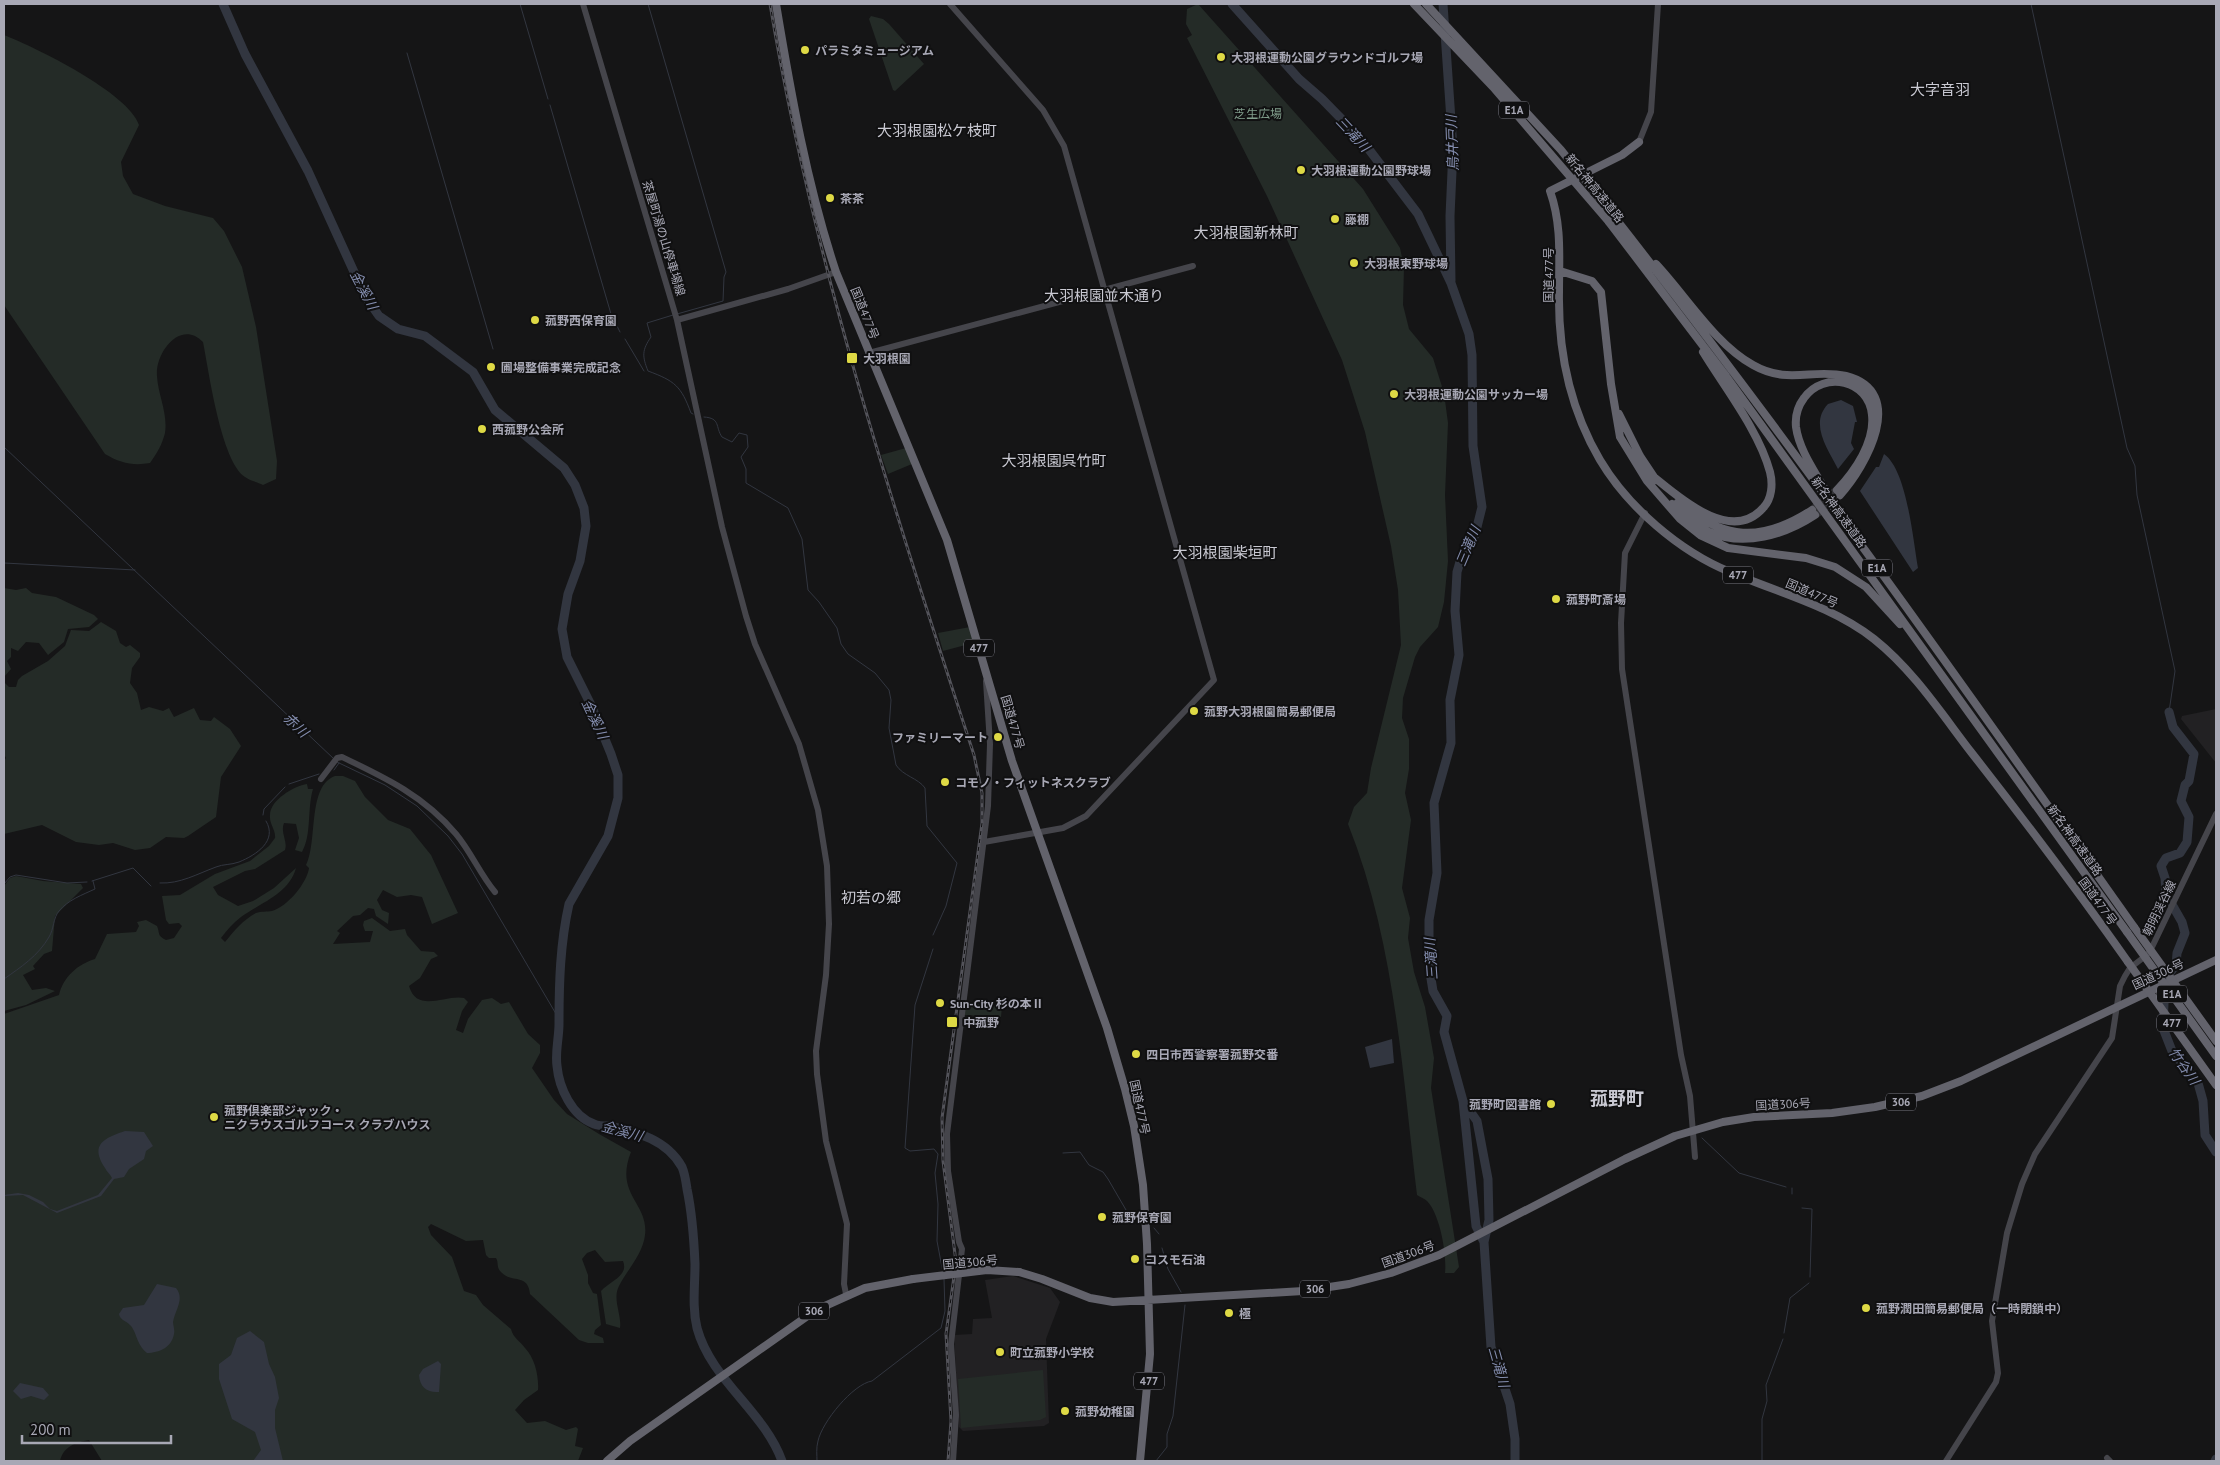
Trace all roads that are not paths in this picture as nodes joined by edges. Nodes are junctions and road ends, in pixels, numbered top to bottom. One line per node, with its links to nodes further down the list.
1 (583, 4): 14 (street, 茶屋町湯の山停車場線)
2 (776, 4): 11 (highway, 国道477号 / 477)
3 (950, 4): 12 (street)
4 (1414, 4): 13 (highway, 新名神高速道路 / E1A, bridge)
5 (1426, 4): 8 (highway, 新名神高速道路 / E1A, bridge)
6 (1658, 4): 7 (street)
7 (1639, 142): 10 (highway, 国道477号 / 477)
8 (1620, 224): 19 (highway, 新名神高速道路 / E1A); 19 (highway)
9 (1193, 266): 12 (street)
10 (1560, 271): 16 (highway); 17 (highway, 国道477号 / 477)
11 (836, 272): 14 (street); 15 (highway, 国道477号 / 477)
12 (1106, 290): 15 (street); 24 (street)
13 (1678, 313): 16 (highway); 21 (highway, 新名神高速道路 / E1A)
14 (676, 317): 34 (street, 茶屋町湯の山停車場線)
15 (869, 353): 20 (highway, 国道477号 / 477)
16 (1650, 479): 18 (highway); 21 (highway)
17 (1644, 513): 31 (highway, 国道477号 / 477, bridge); 32 (street)
18 (1814, 513)
19 (1840, 518): 29 (highway, 新名神高速道路 / E1A, bridge)
20 (987, 674): 24 (highway, 国道477号 / 477); 25 (street)
21 (1946, 682): 30 (highway, 新名神高速道路 / E1A, bridge)
22 (321, 779): 26 (street)
23 (2216, 814): 28 (street, 朝明渓谷線)
24 (1038, 832): 25 (street); 35 (highway, 国道477号 / 477)
25 (984, 842): 37 (street)
26 (495, 892)
27 (2216, 960): 28 (highway, 国道306号 / 306, bridge)
28 (2118, 1005): 32 (highway, 国道306号 / 306); 39 (street, 朝明渓谷線)
29 (2216, 1041)
30 (2216, 1056)
31 (2216, 1085)
32 (1694, 1130): 33 (street); 35 (highway, 国道306号 / 306)
33 (1695, 1157)
34 (846, 1294): 35 (highway, 国道306号 / 306, bridge); 36 (highway, 国道306号 / 306)
35 (1149, 1301): 38 (highway, 国道477号 / 477)
36 (607, 1461)
37 (953, 1461)
38 (1140, 1461)
39 (1946, 1461)

